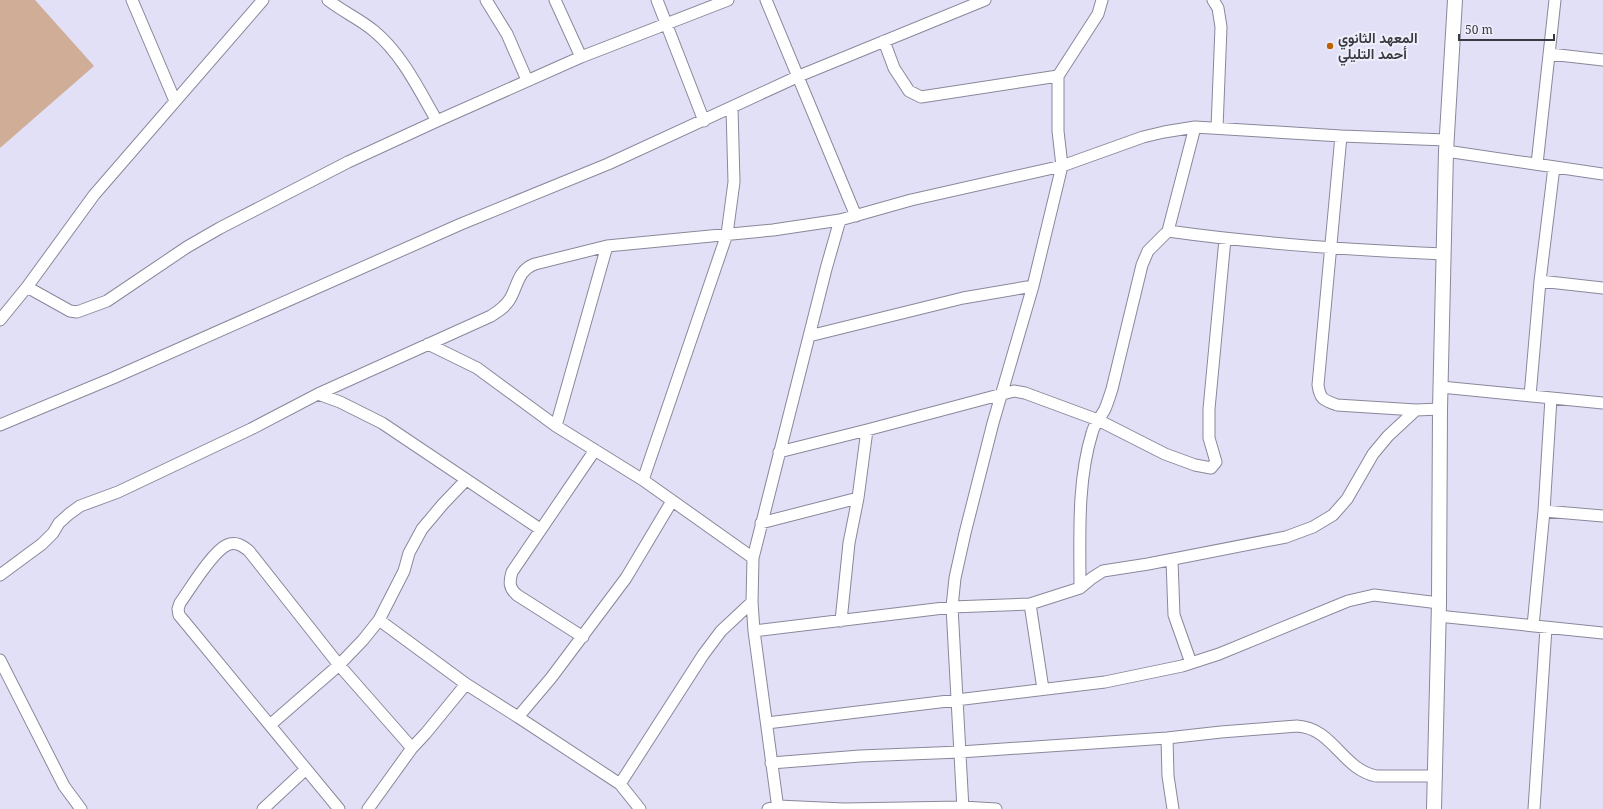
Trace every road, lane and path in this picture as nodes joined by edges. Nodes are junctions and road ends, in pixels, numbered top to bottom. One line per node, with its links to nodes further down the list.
1 (132, 0): 22 (street)
2 (263, 0): 22 (street)
3 (328, 0): 24 (street)
4 (486, 0): 21 (street)
5 (555, 0): 17 (street)
6 (657, 0): 14 (street)
7 (728, 0): 14 (street)
8 (766, 0): 19 (street)
9 (985, 0): 15 (street)
10 (1102, 0): 20 (street)
11 (1213, 0): 27 (street)
12 (1455, 0): 29 (street)
13 (1555, 0): 16 (street)
14 (666, 24): 17 (street); 25 (street)
15 (884, 41): 19 (street); 20 (street)
16 (1550, 54): 18 (street); 30 (street)
17 (581, 57): 21 (street)
18 (1603, 60)
19 (799, 76): 23 (street); 34 (street)
20 (1058, 76): 31 (street)
21 (527, 80): 24 (street)
22 (174, 101): 44 (street)
23 (732, 108): 25 (street); 37 (street)
24 (437, 121): 44 (street)
25 (704, 121): 58 (street)
26 (1195, 127): 27 (street); 31 (street); 36 (street)
27 (1217, 128): 28 (street)
28 (1341, 136): 29 (street); 40 (street)
29 (1446, 146): 30 (street); 41 (street)
30 (1537, 164): 32 (street)
31 (1062, 166): 34 (street); 43 (street)
32 (1554, 167): 33 (street); 42 (street)
33 (1603, 174)
34 (856, 216): 35 (street)
35 (840, 220): 37 (street); 47 (street)
36 (1168, 231): 38 (street); 57 (street)
37 (727, 234): 39 (street); 64 (street)
38 (1225, 239): 40 (street); 57 (street)
39 (606, 246): 48 (street); 59 (street)
40 (1330, 248): 41 (street); 56 (street)
41 (1444, 254): 49 (street)
42 (1540, 281): 45 (street); 52 (street)
43 (1033, 286): 47 (street); 51 (street)
44 (27, 287): 46 (street)
45 (1603, 288)
46 (0, 320)
47 (809, 336): 62 (street)
48 (428, 344): 50 (street); 59 (street)
49 (1441, 387): 52 (street); 55 (street)
50 (318, 394): 63 (street); 73 (street)
51 (1001, 394): 57 (street); 60 (street); 77 (street)
52 (1530, 396): 53 (street)
53 (1551, 398): 54 (street); 67 (street)
54 (1603, 403)
55 (1440, 409): 56 (street); 78 (street)
56 (1416, 410): 72 (street)
57 (1098, 420): 74 (street)
58 (0, 425)
59 (556, 426): 61 (street)
60 (867, 430): 62 (street); 65 (street)
61 (595, 450): 64 (street); 70 (street)
62 (779, 452): 69 (street)
63 (466, 480): 70 (street); 79 (street)
64 (643, 480): 66 (street)
65 (858, 498): 69 (street); 80 (street)
66 (672, 501): 71 (street); 85 (street)
67 (1544, 511): 68 (street); 81 (street)
68 (1603, 516)
69 (761, 523): 71 (street)
70 (540, 529): 85 (street)
71 (753, 558): 75 (street)
72 (1172, 560): 74 (street); 87 (street)
73 (0, 576)
74 (1080, 588): 76 (street)
75 (752, 602): 83 (street); 101 (street)
76 (1030, 604): 77 (street); 90 (street)
77 (952, 607): 80 (street); 91 (street)
78 (1439, 610): 81 (street); 87 (street); 100 (street)
79 (379, 620): 88 (street); 89 (street)
80 (841, 621): 83 (street)
81 (1533, 626): 82 (street)
82 (1546, 628): 84 (street); 112 (street)
83 (754, 631): 93 (street)
84 (1603, 633)
85 (583, 637): 92 (street)
86 (0, 660): 104 (street)
87 (1191, 663): 90 (street)
88 (340, 665): 94 (street); 94 (street); 96 (street)
89 (466, 684): 92 (street); 96 (street)
90 (1043, 689): 91 (street)
91 (956, 700): 93 (street); 97 (street)
92 (518, 717): 101 (street)
93 (767, 723): 98 (street)
94 (270, 725): 99 (street)
95 (1167, 738): 97 (street); 100 (street); 110 (street)
96 (412, 748): 107 (street)
97 (960, 752): 98 (street); 103 (street)
98 (771, 763): 102 (street)
99 (306, 769): 105 (street); 106 (street)
100 (1436, 776): 111 (street)
101 (620, 784): 108 (street)
102 (775, 808): 103 (street)
103 (963, 808): 109 (street)
104 (81, 809)
105 (263, 809)
106 (339, 809)
107 (368, 809)
108 (640, 809)
109 (996, 809)
110 (1173, 809)
111 (1434, 809)
112 (1534, 809)

